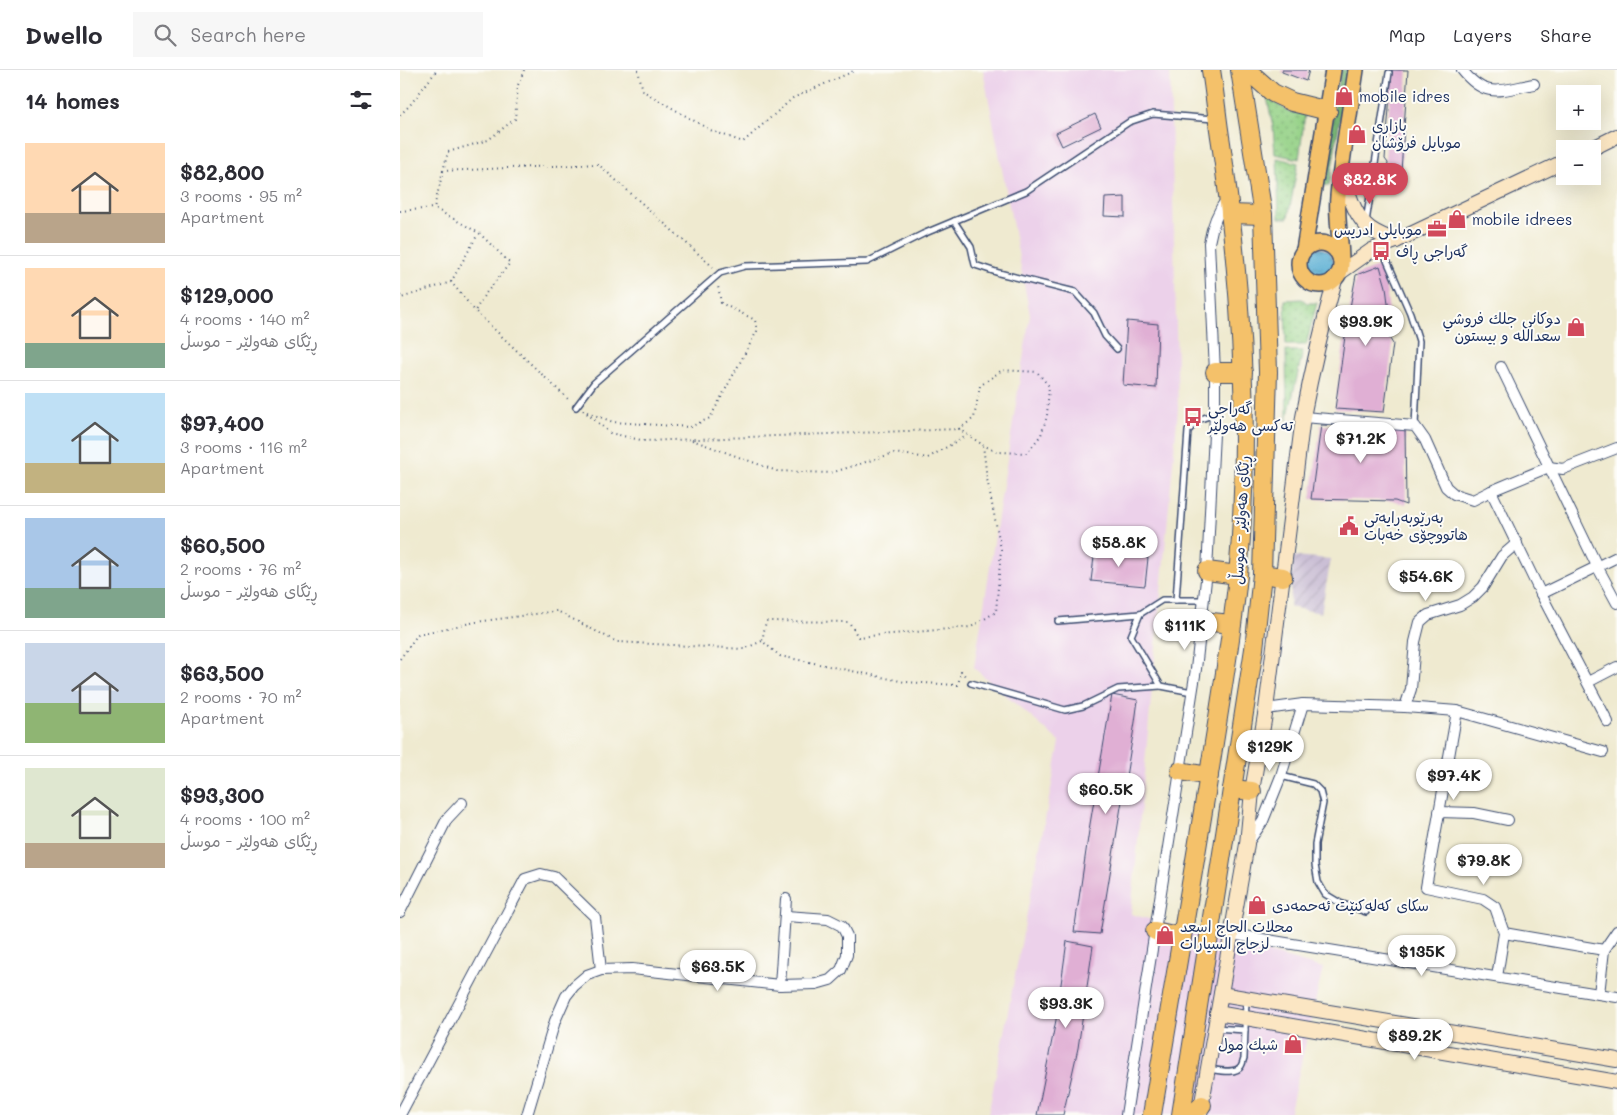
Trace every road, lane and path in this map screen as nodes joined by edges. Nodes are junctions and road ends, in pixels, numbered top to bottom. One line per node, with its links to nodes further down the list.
1 (437, 70): 14 (path)
2 (524, 70): 20 (path)
3 (638, 70): 4 (path)
4 (856, 70)
5 (1211, 70): 15 (highway, ڕێگای هەولێر - موسڵ)
6 (1240, 70): 24 (highway, ڕێگای هەولێر - موسڵ)
7 (1247, 70): 13 (highway)
8 (1333, 70): 13 (main road)
9 (1356, 70): 19 (main road)
10 (1462, 70): 12 (street)
11 (1389, 73): 26 (lane)
12 (1534, 84)
13 (1328, 111): 30 (main road)
14 (400, 115)
15 (1217, 119): 21 (highway, ڕێگای هەولێر - موسڵ); 25 (lane)
16 (1616, 139): 17 (street)
17 (1601, 145)
18 (1556, 165): 28 (street)
19 (1342, 170): 26 (street); 31 (main road)
20 (443, 171): 22 (path); 32 (path)
21 (1229, 205): 24 (highway); 38 (street); 39 (highway, ڕێگای هەولێر - موسڵ)
22 (434, 208): 23 (path); 27 (path)
23 (400, 211)
24 (1263, 215): 56 (highway, ڕێگای هەولێر - موسڵ)
25 (954, 221): 32 (lane); 36 (lane)
26 (1366, 225): 28 (street)
27 (479, 233): 33 (path); 35 (path)
28 (1396, 241): 29 (street)
29 (1381, 247): 31 (street); 44 (lane)
30 (1304, 250): 31 (main road); 31 (main road)
31 (1338, 271): 43 (street)
32 (720, 273): 40 (lane); 41 (path)
33 (451, 282): 34 (path); 35 (path)
34 (400, 295)
35 (475, 311): 40 (path)
36 (1117, 349)
37 (1501, 367): 50 (street)
38 (1215, 372): 39 (highway); 42 (street)
39 (1244, 372): 57 (highway, ڕێگای هەولێر - موسڵ)
40 (576, 406): 41 (path)
41 (583, 410): 47 (path)
42 (1215, 414): 55 (street); 60 (lane)
43 (1304, 418): 44 (street); 58 (street)
44 (1416, 426): 51 (street)
45 (959, 428): 46 (path); 47 (path); 48 (path)
46 (968, 435): 47 (path); 48 (path)
47 (690, 439)
48 (983, 445): 67 (path)
49 (1617, 448): 50 (street)
50 (1549, 467): 51 (street); 54 (street)
51 (1491, 491): 52 (street)
52 (1517, 543): 59 (street); 75 (street)
53 (1617, 557): 54 (street)
54 (1597, 566): 59 (street); 62 (street)
55 (1207, 571): 57 (highway); 61 (street)
56 (1262, 574): 58 (highway); 83 (highway, ڕێگای هەولێر - موسڵ)
57 (1238, 575): 66 (highway, ڕێگای هەولێر - موسڵ)
58 (1283, 577): 76 (street)
59 (1542, 594): 71 (street)
60 (1176, 600): 61 (lane); 63 (lane)
61 (1204, 600): 65 (street)
62 (1617, 603)
63 (1140, 614): 64 (lane); 72 (lane)
64 (1058, 621)
65 (1201, 621): 66 (highway); 73 (street)
66 (1232, 624): 81 (highway, ڕێگای هەولێر - موسڵ)
67 (762, 641): 68 (path); 70 (path)
68 (400, 659)
69 (1617, 667): 71 (street)
70 (971, 682): 72 (lane)
71 (1588, 682): 78 (street)
72 (1161, 686): 73 (lane)
73 (1192, 692): 80 (street)
74 (1303, 704): 75 (street); 76 (street); 82 (street)
75 (1405, 707): 77 (street)
76 (1266, 709): 84 (street)
77 (1457, 711): 79 (street); 86 (street)
78 (1608, 722)
79 (1603, 752)
80 (1180, 772): 81 (highway); 93 (street)
81 (1209, 776): 97 (highway, ڕێگای هەولێر - موسڵ)
82 (1281, 776): 88 (street); 91 (lane)
83 (1232, 789): 84 (highway); 120 (highway, ڕێگای هەولێر - موسڵ)
84 (1252, 791): 88 (street)
85 (462, 803): 90 (street)
86 (1439, 812): 87 (street); 95 (street)
87 (1508, 820)
88 (1247, 844): 96 (street)
89 (786, 899): 92 (street)
90 (400, 912)
91 (1366, 912)
92 (786, 916): 101 (street); 101 (street)
93 (1155, 931): 97 (highway); 118 (street)
94 (1617, 931): 98 (street)
95 (1504, 933): 98 (street); 100 (street)
96 (1231, 934): 100 (street); 102 (street)
97 (1182, 937): 114 (highway, ڕێگای هەولێر - موسڵ)
98 (1604, 950): 103 (street)
99 (601, 970): 101 (street); 116 (street); 117 (street)
100 (1496, 977): 103 (street)
101 (780, 985)
102 (1221, 994): 105 (street); 106 (street)
103 (1599, 994): 104 (street)
104 (1617, 996)
105 (1246, 998): 107 (lane); 109 (street)
106 (1217, 1013): 107 (street); 108 (street)
107 (1245, 1024): 108 (lane); 111 (lane); 112 (street)
108 (1215, 1028): 111 (street)
109 (1558, 1050): 110 (street); 112 (street)
110 (1617, 1060)
111 (1208, 1070): 115 (street)
112 (1556, 1070): 113 (street)
113 (1617, 1082)
114 (1153, 1108): 119 (highway)
115 (1198, 1112)
116 (400, 1115)
117 (527, 1115)
118 (1126, 1115)
119 (1138, 1115)
120 (1181, 1115)

